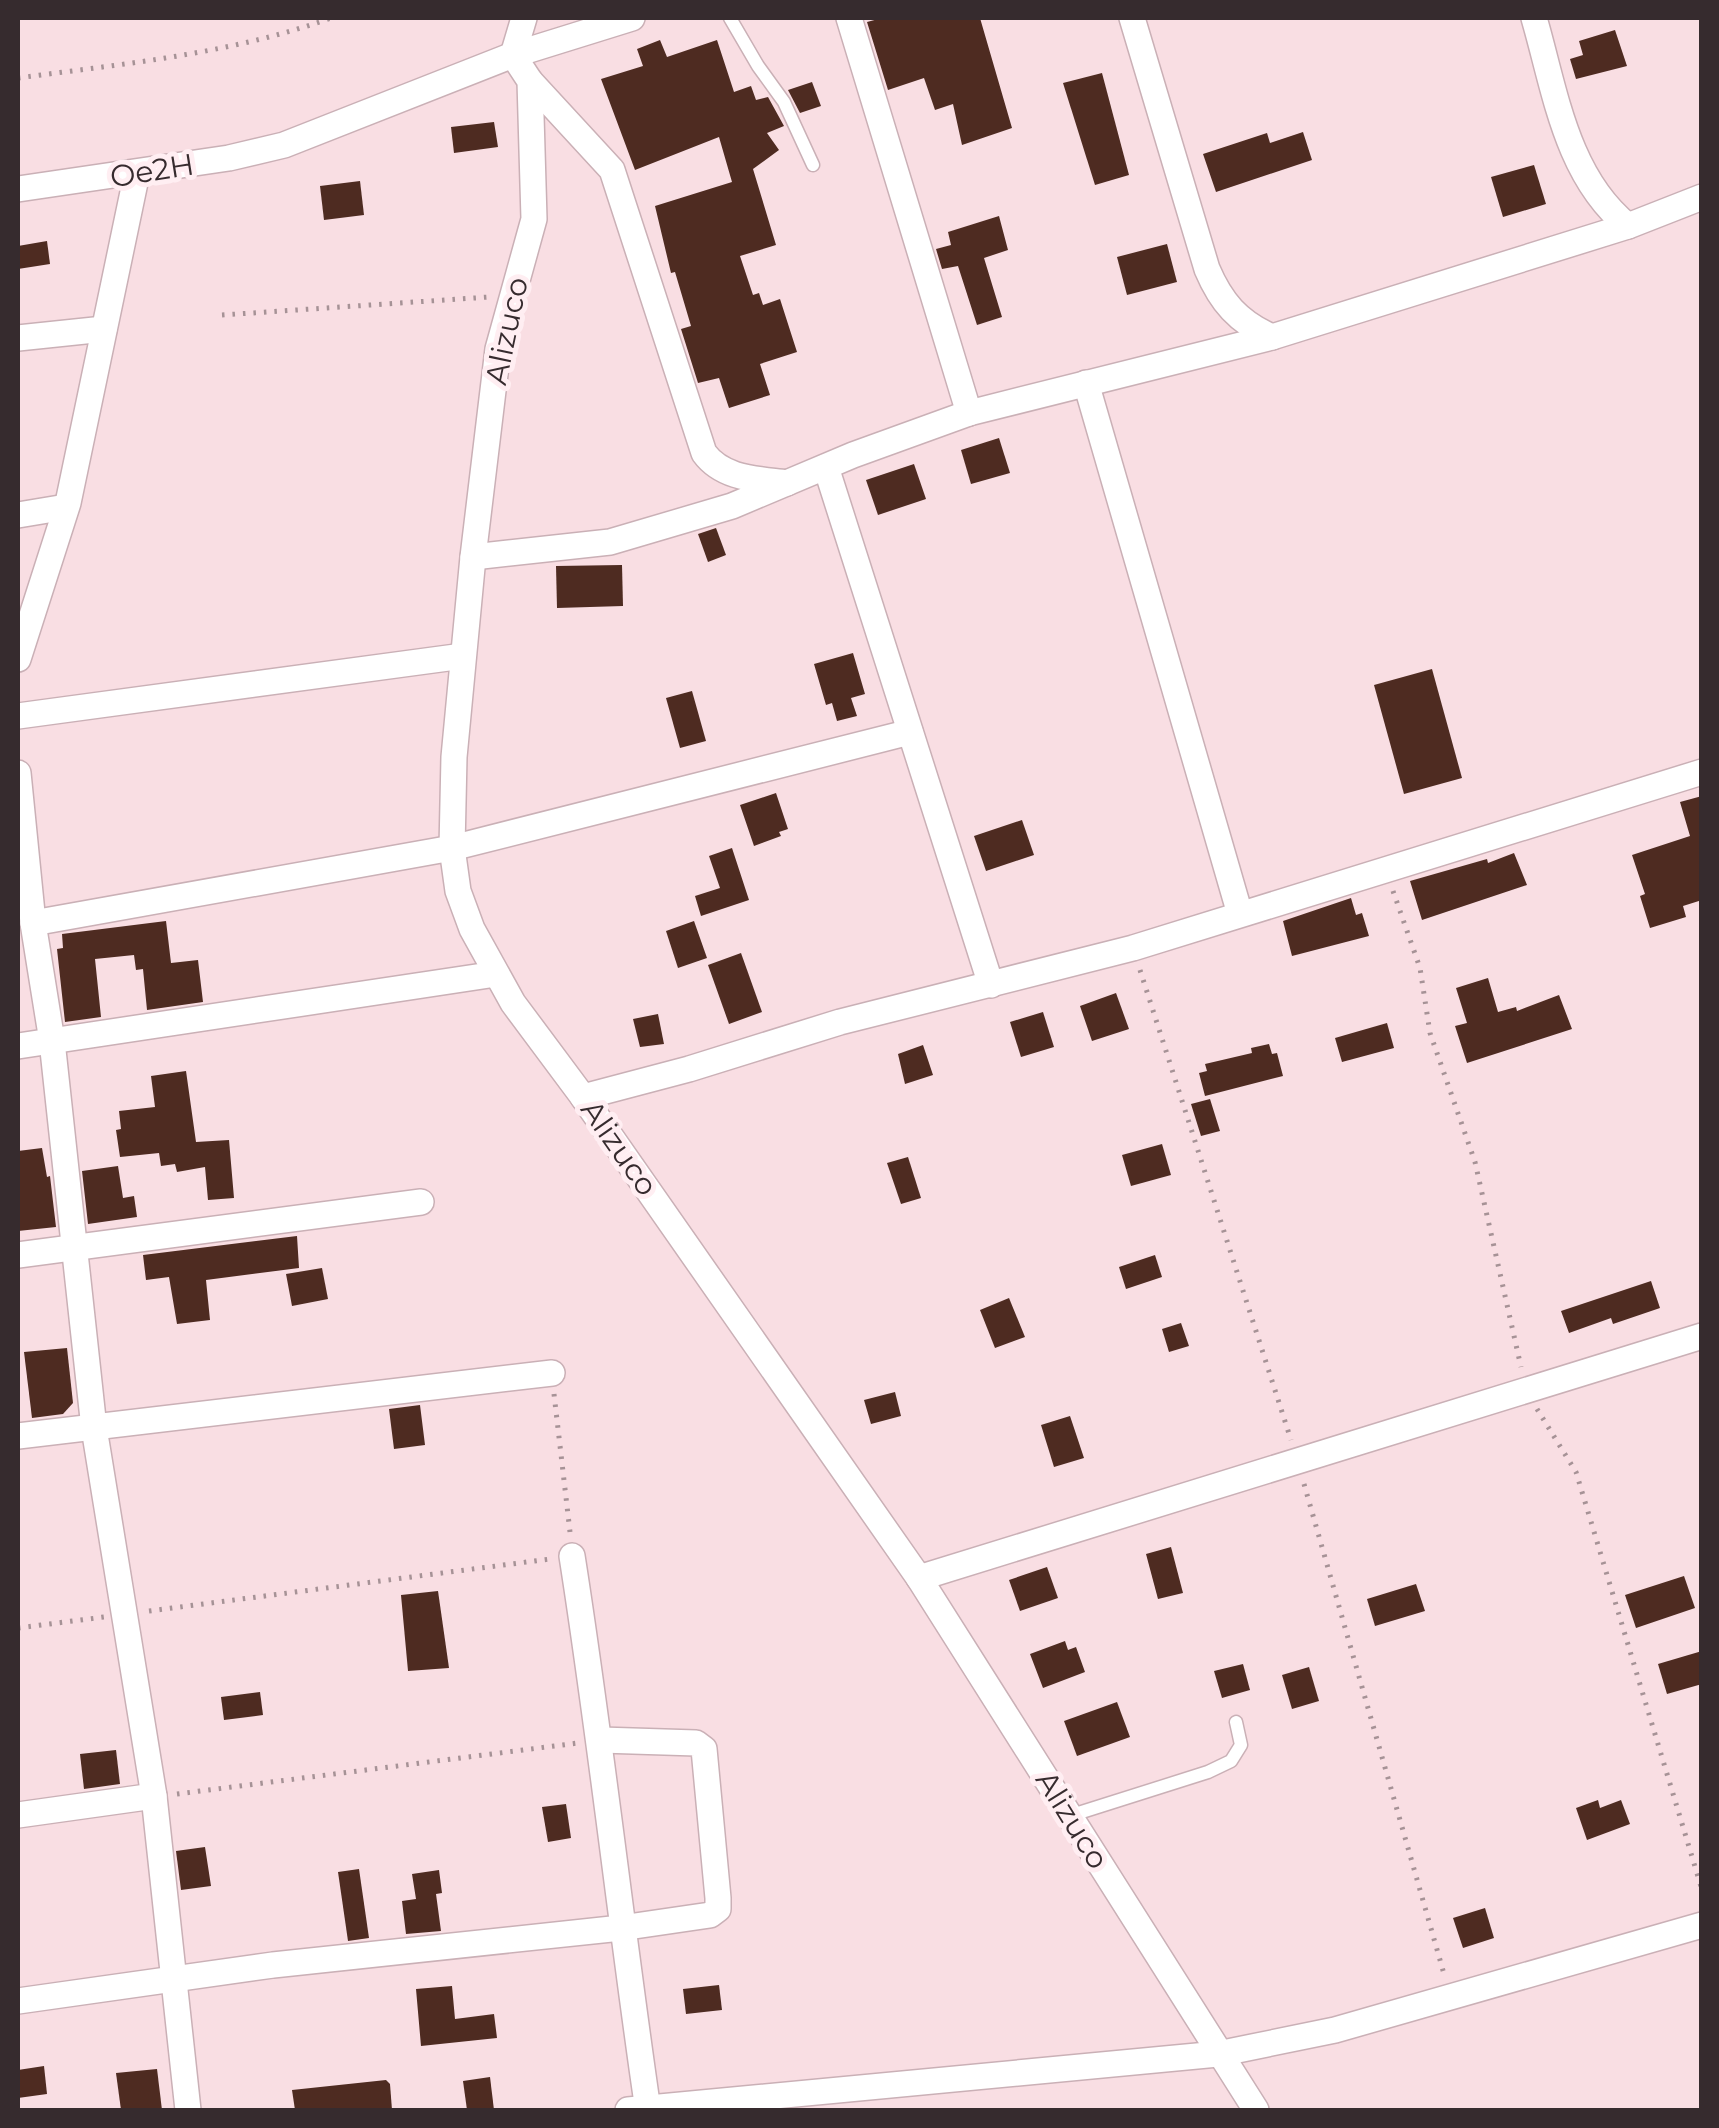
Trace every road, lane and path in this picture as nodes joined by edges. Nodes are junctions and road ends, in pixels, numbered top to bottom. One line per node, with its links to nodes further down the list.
1 (331, 18): 9 (path)
2 (524, 18): 8 (street)
3 (632, 18): 8 (street, Oe2H)
4 (730, 18): 11 (lane)
5 (848, 18): 22 (street)
6 (1132, 18): 19 (street)
7 (1534, 18): 15 (street)
8 (513, 55): 10 (street); 12 (street, Oe2H)
9 (18, 78)
10 (530, 81): 16 (street, Alizuco); 24 (street)
11 (813, 165)
12 (137, 173): 13 (street, Oe2H); 18 (street)
13 (18, 190)
14 (1702, 197): 15 (street)
15 (1628, 226): 19 (street)
16 (513, 295): 17 (path); 27 (street, Alizuco)
17 (222, 315)
18 (104, 329): 20 (street); 25 (street)
19 (1272, 337): 21 (street)
20 (18, 338)
21 (1086, 383): 22 (street); 36 (street)
22 (969, 413): 23 (street)
23 (826, 466): 24 (street); 31 (street)
24 (787, 483): 27 (street)
25 (66, 507): 26 (street); 29 (street)
26 (18, 515)
27 (473, 557): 28 (street, Alizuco)
28 (464, 656): 30 (street); 35 (street, Alizuco)
29 (18, 659)
30 (18, 716)
31 (910, 732): 35 (street); 39 (street)
32 (18, 772): 34 (street)
33 (1702, 772): 36 (street)
34 (20, 823): 37 (street)
35 (452, 848): 37 (street); 38 (street, Alizuco)
36 (1240, 914): 39 (street)
37 (32, 923): 40 (street)
38 (496, 974): 40 (street); 42 (street, Alizuco)
39 (990, 985): 42 (street)
40 (52, 1041): 41 (street); 44 (street)
41 (18, 1046)
42 (583, 1097): 51 (street, Alizuco)
43 (420, 1202): 44 (street)
44 (75, 1249): 45 (street); 48 (street)
45 (18, 1256)
46 (1702, 1336): 51 (street)
47 (552, 1373): 48 (street); 50 (path)
48 (94, 1428): 49 (street); 52 (street)
49 (18, 1436)
50 (572, 1556): 52 (path); 55 (street)
51 (920, 1578): 58 (street, Alizuco)
52 (124, 1615): 53 (path); 56 (street)
53 (18, 1628)
54 (1236, 1722): 58 (lane)
55 (601, 1740): 56 (path); 60 (street); 60 (street)
56 (154, 1796): 57 (street); 61 (street)
57 (18, 1815)
58 (1069, 1816): 63 (street, Alizuco)
59 (1702, 1925): 63 (street)
60 (622, 1928): 61 (street); 65 (street)
61 (172, 1979): 62 (street); 64 (street)
62 (18, 2000)
63 (1218, 2054): 65 (street); 66 (street, Alizuco)
64 (188, 2110)
65 (642, 2110)
66 (1256, 2110)

